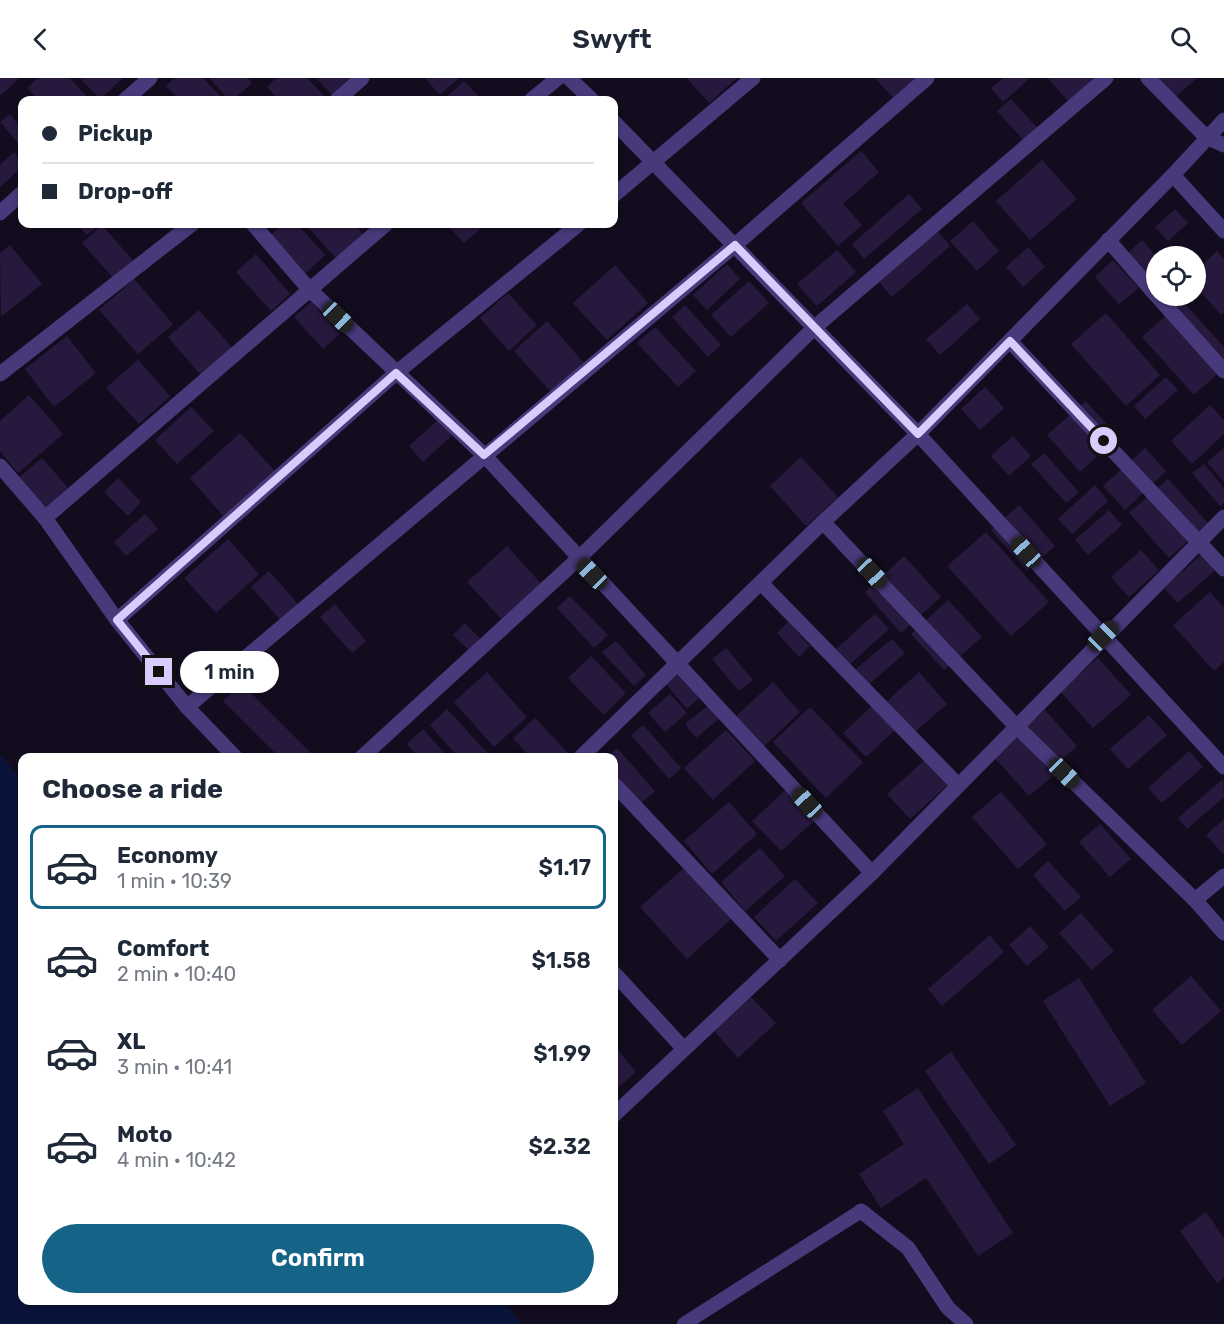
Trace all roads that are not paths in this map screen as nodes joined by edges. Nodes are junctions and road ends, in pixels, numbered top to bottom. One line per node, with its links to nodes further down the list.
1 (150, 78): 9 (street)
2 (363, 78): 10 (street)
3 (558, 78): 11 (street)
4 (569, 78): 12 (street)
5 (753, 78): 17 (street)
6 (927, 78): 28 (street)
7 (1107, 78): 32 (street)
8 (1148, 78): 15 (street)
9 (135, 96)
10 (342, 96)
11 (536, 96)
12 (588, 96)
13 (1224, 120): 15 (street)
14 (618, 126): 17 (street)
15 (1206, 137): 16 (street); 18 (street)
16 (1224, 144)
17 (654, 162): 19 (street); 28 (street)
18 (1173, 175): 26 (street); 27 (street)
19 (618, 192)
20 (18, 197): 21 (street)
21 (0, 213)
22 (187, 228): 36 (street)
23 (256, 228): 30 (street)
24 (381, 228): 30 (street)
25 (574, 228): 35 (street)
26 (1224, 231)
27 (1108, 240): 29 (street); 33 (street)
28 (735, 245): 32 (street); 38 (street)
29 (1146, 283)
30 (309, 289): 35 (street); 41 (street)
31 (1167, 306): 34 (street)
32 (816, 327): 37 (street); 44 (street)
33 (1010, 341): 37 (street); 43 (street)
34 (1224, 371)
35 (396, 373): 38 (street); 47 (street)
36 (0, 374)
37 (918, 434): 42 (street); 48 (street)
38 (484, 455): 44 (street); 50 (street)
39 (0, 466): 41 (street)
40 (1224, 517): 43 (street)
41 (45, 518): 47 (street)
42 (824, 522): 46 (street); 51 (street)
43 (1198, 541): 45 (street); 48 (street)
44 (578, 559): 49 (street); 53 (street)
45 (1224, 569)
46 (761, 583): 49 (street); 56 (street)
47 (117, 620): 50 (street)
48 (1103, 636): 51 (street); 55 (street)
49 (678, 664): 54 (street); 58 (street)
50 (187, 707): 52 (street)
51 (1016, 725): 56 (street); 60 (street)
52 (231, 753)
53 (366, 753)
54 (587, 753)
55 (1224, 767)
56 (958, 785): 58 (street)
57 (618, 788): 62 (street)
58 (872, 873): 62 (street)
59 (1224, 876): 60 (street)
60 (1194, 900): 61 (street)
61 (1224, 933)
62 (780, 960): 64 (street)
63 (618, 977): 64 (street)
64 (684, 1049): 65 (street)
65 (618, 1111)
66 (861, 1211): 67 (lane); 68 (street)
67 (684, 1324)
68 (966, 1324)

